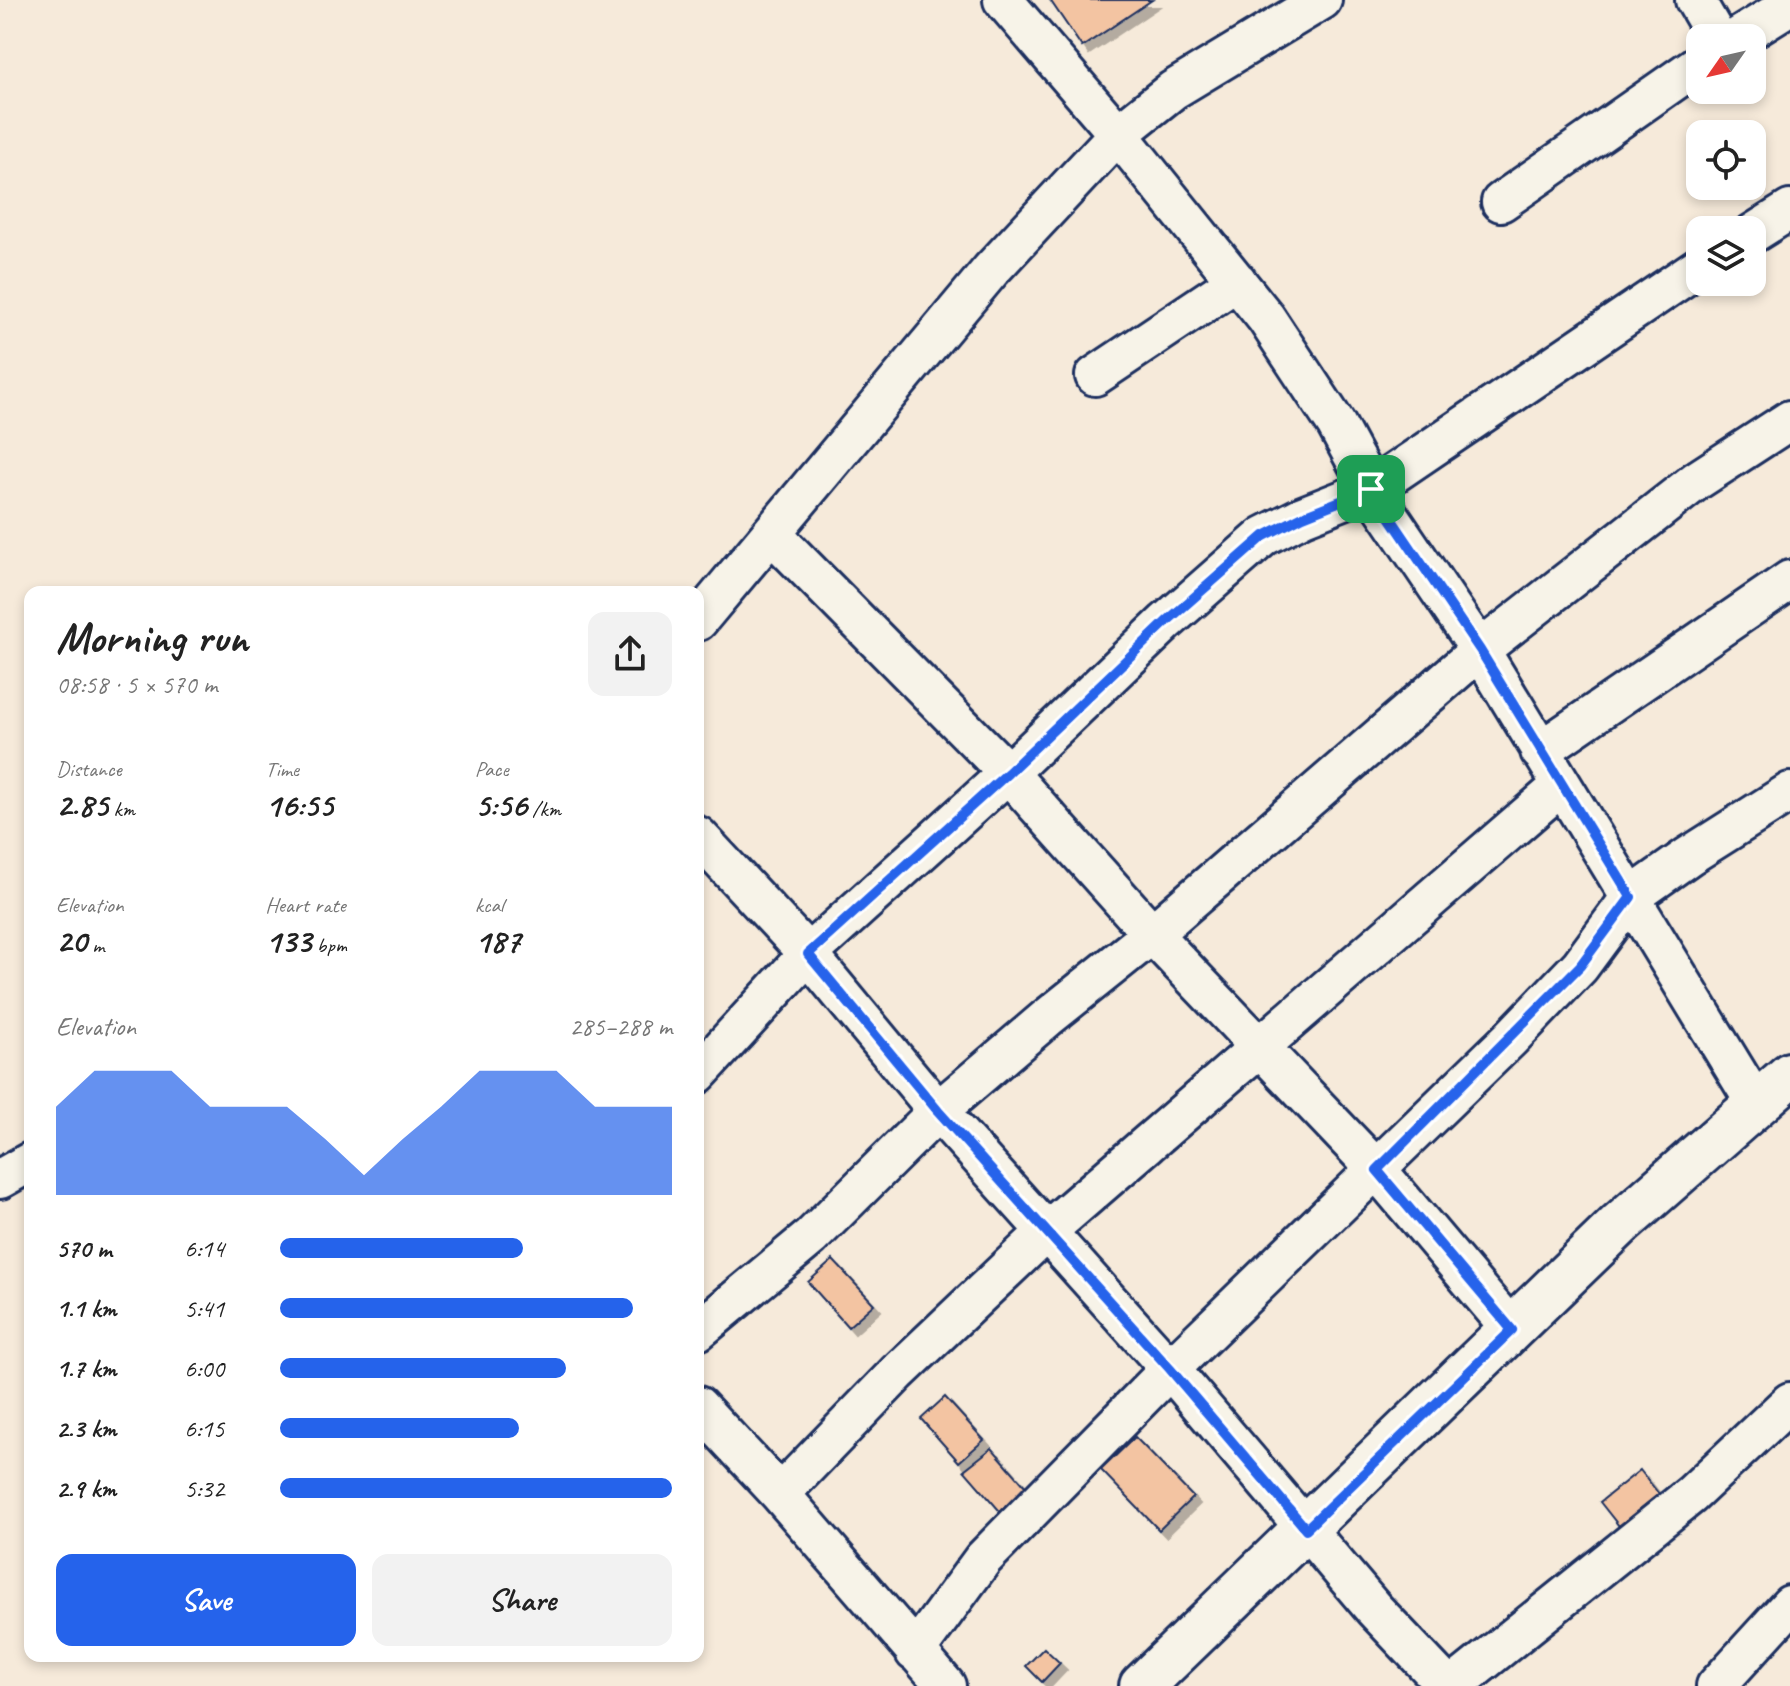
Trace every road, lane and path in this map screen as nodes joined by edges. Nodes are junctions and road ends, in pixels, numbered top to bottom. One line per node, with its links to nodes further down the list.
1 (1003, 0): 8 (street)
2 (1322, 0): 8 (street)
3 (1695, 0): 5 (street)
4 (1790, 5): 6 (street)
5 (1709, 24)
6 (1759, 24)
7 (1686, 73): 9 (street)
8 (1118, 134): 13 (street); 17 (street)
9 (1501, 202)
10 (1790, 210): 11 (street)
11 (1766, 225)
12 (1686, 275): 16 (street)
13 (1237, 281): 14 (street); 16 (street)
14 (1095, 376)
15 (1790, 420): 20 (street)
16 (1371, 489): 20 (street); 22 (street)
17 (772, 534): 19 (street); 22 (street)
18 (1790, 580): 21 (street)
19 (704, 614)
20 (1480, 650): 21 (street); 27 (street)
21 (1540, 751): 23 (street)
22 (1008, 773): 27 (street); 28 (street)
23 (1561, 786): 26 (street); 29 (street)
24 (1790, 792): 26 (street)
25 (704, 842): 28 (street)
26 (1631, 897): 32 (street); 35 (street)
27 (1152, 934): 29 (street); 33 (street)
28 (808, 954): 30 (street); 33 (street)
29 (1259, 1046): 35 (street); 37 (street)
30 (704, 1067)
31 (1790, 1075): 32 (main road)
32 (1756, 1104): 39 (main road)
33 (938, 1111): 37 (street); 38 (street)
34 (24, 1165): 36 (street)
35 (1377, 1170): 39 (street); 40 (street)
36 (0, 1179)
37 (1047, 1231): 40 (street); 43 (street)
38 (704, 1326)
39 (1512, 1330): 44 (main road)
40 (1170, 1369): 44 (street); 46 (street)
41 (1790, 1402): 49 (street)
42 (704, 1412): 43 (street)
43 (780, 1494): 46 (street)
44 (1306, 1529): 48 (main road); 49 (street)
45 (1790, 1605): 50 (street)
46 (915, 1652): 47 (street)
47 (946, 1686)
48 (1142, 1686)
49 (1450, 1686)
50 (1716, 1686)

